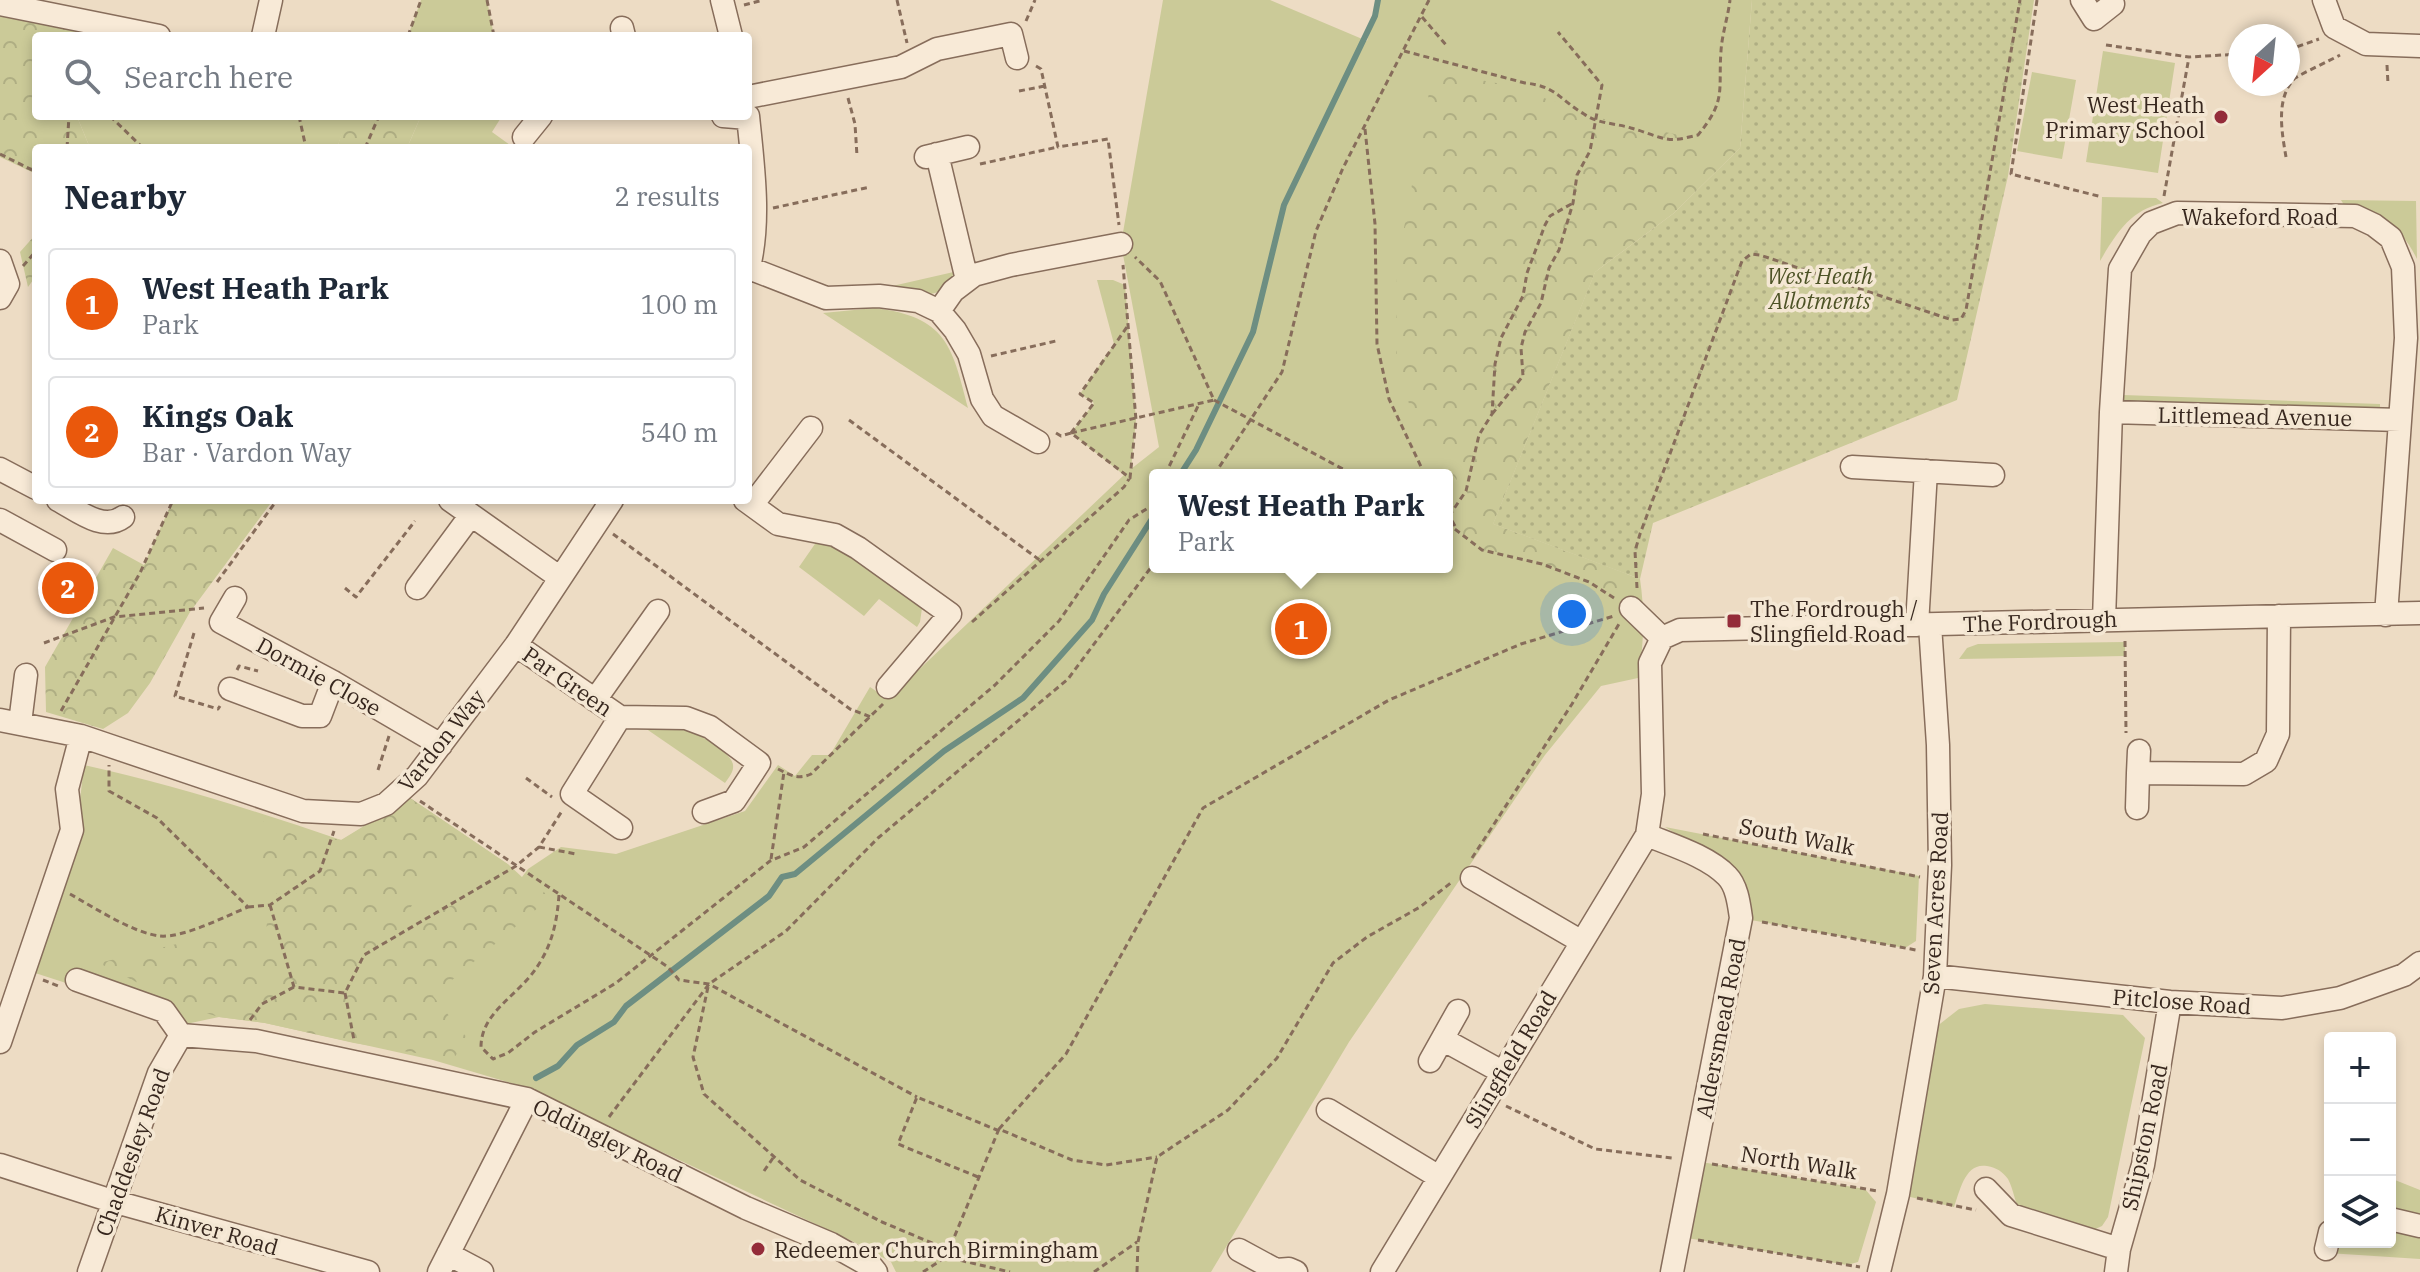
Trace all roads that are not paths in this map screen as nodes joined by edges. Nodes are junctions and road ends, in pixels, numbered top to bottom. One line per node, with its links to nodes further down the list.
1 (271, 0): 9 (street)
2 (722, 0): 10 (street)
3 (2082, 0): 6 (street)
4 (2324, 0): 11 (street)
5 (0, 4): 7 (street)
6 (2113, 4)
7 (45, 6): 8 (street)
8 (144, 32)
9 (264, 32)
10 (730, 32)
11 (2420, 46)
12 (1017, 58): 13 (street)
13 (752, 109)
14 (538, 120): 16 (street)
15 (749, 120): 17 (street)
16 (524, 137)
17 (751, 144)
18 (752, 151): 20 (street)
19 (971, 156): 24 (street)
20 (752, 235)
21 (1121, 244): 24 (street)
22 (0, 261): 25 (street)
23 (752, 271): 26 (street)
24 (967, 280): 26 (street)
25 (0, 298)
26 (939, 311): 31 (street)
27 (2413, 339): 28 (street, Wakeford Road); 29 (street, Wakeford Road)
28 (2111, 412): 29 (street, Littlemead Avenue); 54 (street, Wakeford Road)
29 (2400, 420): 52 (street, Wakeford Road)
30 (811, 428): 37 (street)
31 (1038, 442)
32 (1852, 467): 34 (street)
33 (0, 469): 36 (street)
34 (1926, 471): 35 (street); 55 (street, Seven Acres Road)
35 (1993, 475)
36 (32, 486)
37 (752, 498)
38 (65, 504): 43 (street)
39 (456, 504): 42 (street)
40 (609, 504): 46 (street, Vardon Way)
41 (749, 504): 60 (street)
42 (471, 515): 46 (street); 47 (street)
43 (123, 517)
44 (0, 520): 45 (street)
45 (55, 550)
46 (559, 577): 57 (street, Vardon Way)
47 (417, 588)
48 (235, 598): 59 (street, Dormie Close)
49 (658, 611): 62 (street)
50 (2420, 613): 52 (street, The Fordrough)
51 (1637, 614): 56 (street)
52 (2386, 615): 53 (street, The Fordrough)
53 (2279, 616): 54 (street, The Fordrough); 67 (street)
54 (2114, 619): 55 (street, The Fordrough)
55 (1923, 625): 56 (street, The Fordrough); 74 (street, Seven Acres Road)
56 (1662, 638): 70 (street, Slingfield Road)
57 (516, 645): 62 (street, Par Green); 66 (street, Vardon Way)
58 (26, 675): 64 (street)
59 (333, 682): 61 (street); 66 (street, Dormie Close)
60 (888, 687)
61 (230, 689)
62 (595, 700): 63 (street, Par Green)
63 (620, 717): 68 (street, Par Green); 69 (street, Par Green)
64 (10, 721): 65 (street, Vardon Way)
65 (81, 736): 66 (street, Vardon Way); 80 (street)
66 (441, 745)
67 (2137, 808)
68 (704, 812)
69 (621, 828)
70 (1647, 835): 72 (street, Slingfield Road); 101 (street, Aldersmead Road)
71 (1464, 874): 72 (street)
72 (1582, 942): 82 (street, Slingfield Road)
73 (2420, 963): 76 (street, Pitclose Road)
74 (1935, 965): 76 (street, Pitclose Road); 94 (street, Seven Acres Road)
75 (77, 980): 78 (street)
76 (2170, 1002): 92 (street, Shipston Road)
77 (1458, 1011): 79 (street)
78 (181, 1035): 83 (street, Oddingley Road); 88 (street, Chaddesley Road)
79 (1444, 1040): 81 (street); 82 (street)
80 (0, 1042)
81 (1430, 1061)
82 (1502, 1072): 86 (street, Slingfield Road)
83 (527, 1099): 93 (street); 98 (street, Oddingley Road)
84 (1328, 1110): 86 (street)
85 (0, 1165): 88 (street, Kinver Road)
86 (1439, 1177): 100 (street, Slingfield Road)
87 (1986, 1189): 92 (street)
88 (112, 1201): 95 (street, Chaddesley Road); 96 (street, Kinver Road)
89 (2396, 1220): 90 (street)
90 (2420, 1226)
91 (1239, 1250): 99 (street)
92 (2117, 1261)
93 (443, 1263): 97 (street)
94 (1879, 1271)
95 (89, 1272)
96 (368, 1272)
97 (482, 1272)
98 (876, 1272)
99 (1296, 1272)
100 (1382, 1272)
101 (1672, 1272)

